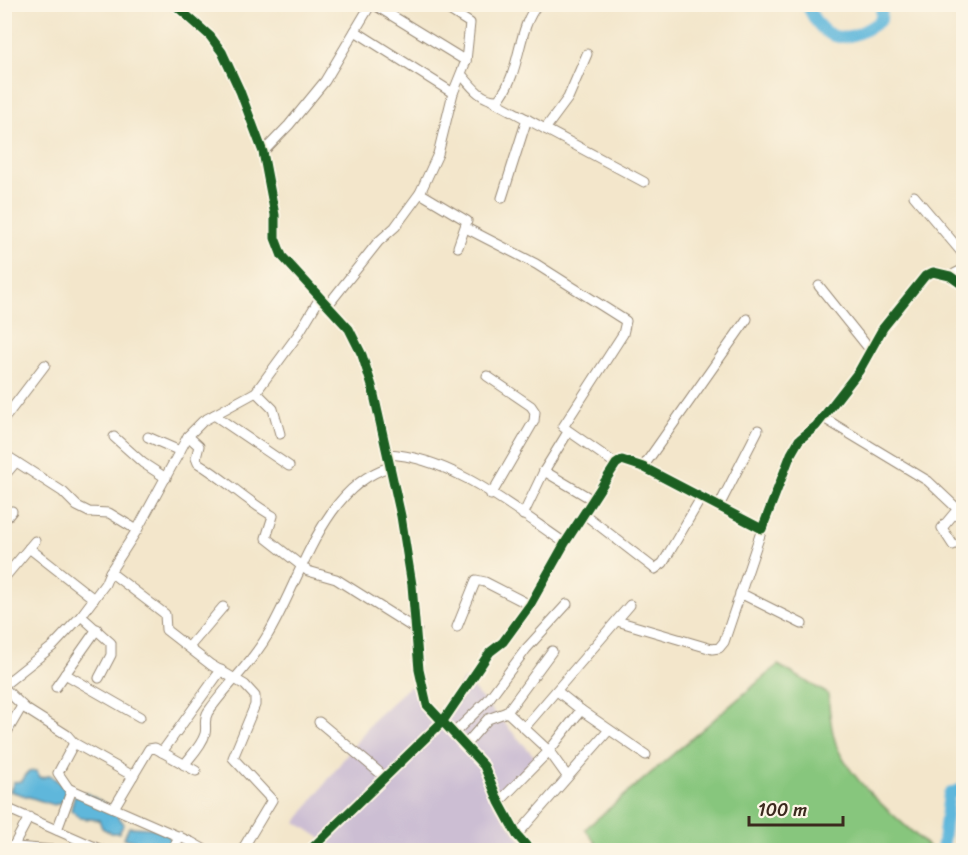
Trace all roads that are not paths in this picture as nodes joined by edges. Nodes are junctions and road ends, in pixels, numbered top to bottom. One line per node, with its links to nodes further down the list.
1 (174, 4): 13 (street)
2 (372, 4): 5 (street); 7 (street)
3 (440, 4): 7 (street)
4 (538, 4): 10 (street)
5 (355, 31): 9 (street); 13 (street)
6 (587, 54): 12 (street)
7 (466, 61): 8 (street)
8 (462, 75): 9 (street); 10 (street)
9 (453, 93): 15 (street)
10 (491, 100): 11 (street)
11 (527, 119): 12 (street); 17 (street)
12 (545, 129): 14 (street)
13 (262, 152): 25 (street)
14 (644, 182)
15 (420, 193): 18 (street); 25 (street)
16 (914, 196): 20 (street)
17 (502, 198)
18 (466, 228): 19 (street); 35 (street)
19 (458, 247)
20 (963, 255)
21 (963, 269): 22 (street)
22 (950, 276): 24 (street); 27 (street)
23 (819, 286): 27 (street)
24 (963, 286)
25 (324, 302): 30 (street); 42 (street)
26 (747, 319): 47 (street)
27 (872, 351): 32 (street)
28 (45, 366): 33 (street)
29 (487, 376): 51 (street)
30 (256, 392): 31 (street); 36 (street)
31 (214, 415): 39 (street); 45 (street)
32 (822, 417): 56 (street); 60 (street)
33 (4, 419)
34 (758, 430): 54 (street)
35 (568, 432): 44 (street); 48 (street)
36 (280, 434)
37 (114, 436): 50 (street)
38 (148, 436): 40 (street)
39 (188, 436): 40 (street); 64 (street)
40 (180, 451): 50 (street)
41 (4, 454): 43 (street)
42 (387, 454): 46 (street); 51 (street)
43 (16, 462): 49 (street); 61 (street)
44 (616, 464): 47 (street); 53 (street)
45 (289, 466)
46 (390, 467): 64 (street); 78 (street)
47 (643, 467): 52 (street)
48 (544, 471): 53 (street); 58 (street)
49 (4, 476)
50 (166, 478): 61 (street)
51 (490, 495): 58 (street)
52 (701, 498): 54 (street); 57 (street)
53 (592, 500): 57 (street)
54 (719, 506): 60 (street)
55 (12, 511): 59 (street)
56 (960, 512): 63 (street)
57 (584, 514): 62 (street)
58 (523, 515): 62 (street)
59 (4, 521)
60 (762, 529): 67 (street)
61 (137, 530): 65 (street)
62 (565, 543): 70 (street)
63 (953, 545)
64 (302, 565): 78 (street); 84 (street)
65 (110, 572): 68 (street); 79 (street)
66 (4, 578): 68 (street)
67 (740, 593): 74 (street); 75 (street)
68 (94, 598): 73 (street)
69 (567, 604): 96 (street)
70 (530, 605): 76 (street); 92 (street)
71 (630, 605): 74 (street)
72 (223, 607): 79 (street)
73 (81, 616): 77 (street); 85 (street)
74 (616, 621): 87 (street)
75 (802, 624)
76 (457, 627)
77 (97, 629): 82 (street); 83 (street)
78 (417, 630): 92 (street)
79 (189, 647): 81 (street)
80 (552, 651): 90 (street)
81 (221, 670): 84 (street); 101 (street)
82 (65, 674): 86 (street); 91 (street)
83 (99, 678)
84 (235, 680): 103 (street); 122 (street)
85 (4, 686): 88 (street)
86 (56, 687)
87 (557, 691): 89 (street); 94 (street)
88 (22, 706): 97 (street); 98 (street)
89 (581, 710): 95 (street); 100 (street)
90 (507, 712): 94 (street); 99 (street)
91 (140, 717)
92 (443, 721): 96 (street); 107 (street)
93 (319, 722): 107 (street)
94 (525, 727): 100 (street)
95 (609, 730): 102 (street); 106 (street)
96 (454, 732): 99 (street)
97 (4, 737)
98 (74, 743): 105 (street); 108 (street)
99 (466, 744): 109 (street)
100 (549, 751): 106 (street); 109 (street)
101 (162, 752): 103 (street); 105 (street)
102 (646, 756)
103 (184, 765): 104 (street)
104 (196, 771)
105 (133, 776): 111 (street)
106 (567, 776): 114 (street)
107 (386, 778): 123 (street)
108 (70, 789): 111 (street); 113 (street)
109 (499, 802): 114 (street)
110 (4, 807): 112 (street)
111 (114, 808): 115 (street)
112 (29, 817): 113 (street); 116 (street)
113 (57, 830): 117 (street)
114 (517, 835): 124 (street)
115 (179, 836): 120 (street); 121 (street)
116 (9, 846): 118 (street)
117 (81, 846): 119 (street)
118 (53, 850)
119 (102, 850)
120 (172, 850)
121 (205, 850)
122 (242, 850)
123 (310, 850)
124 (530, 850)

